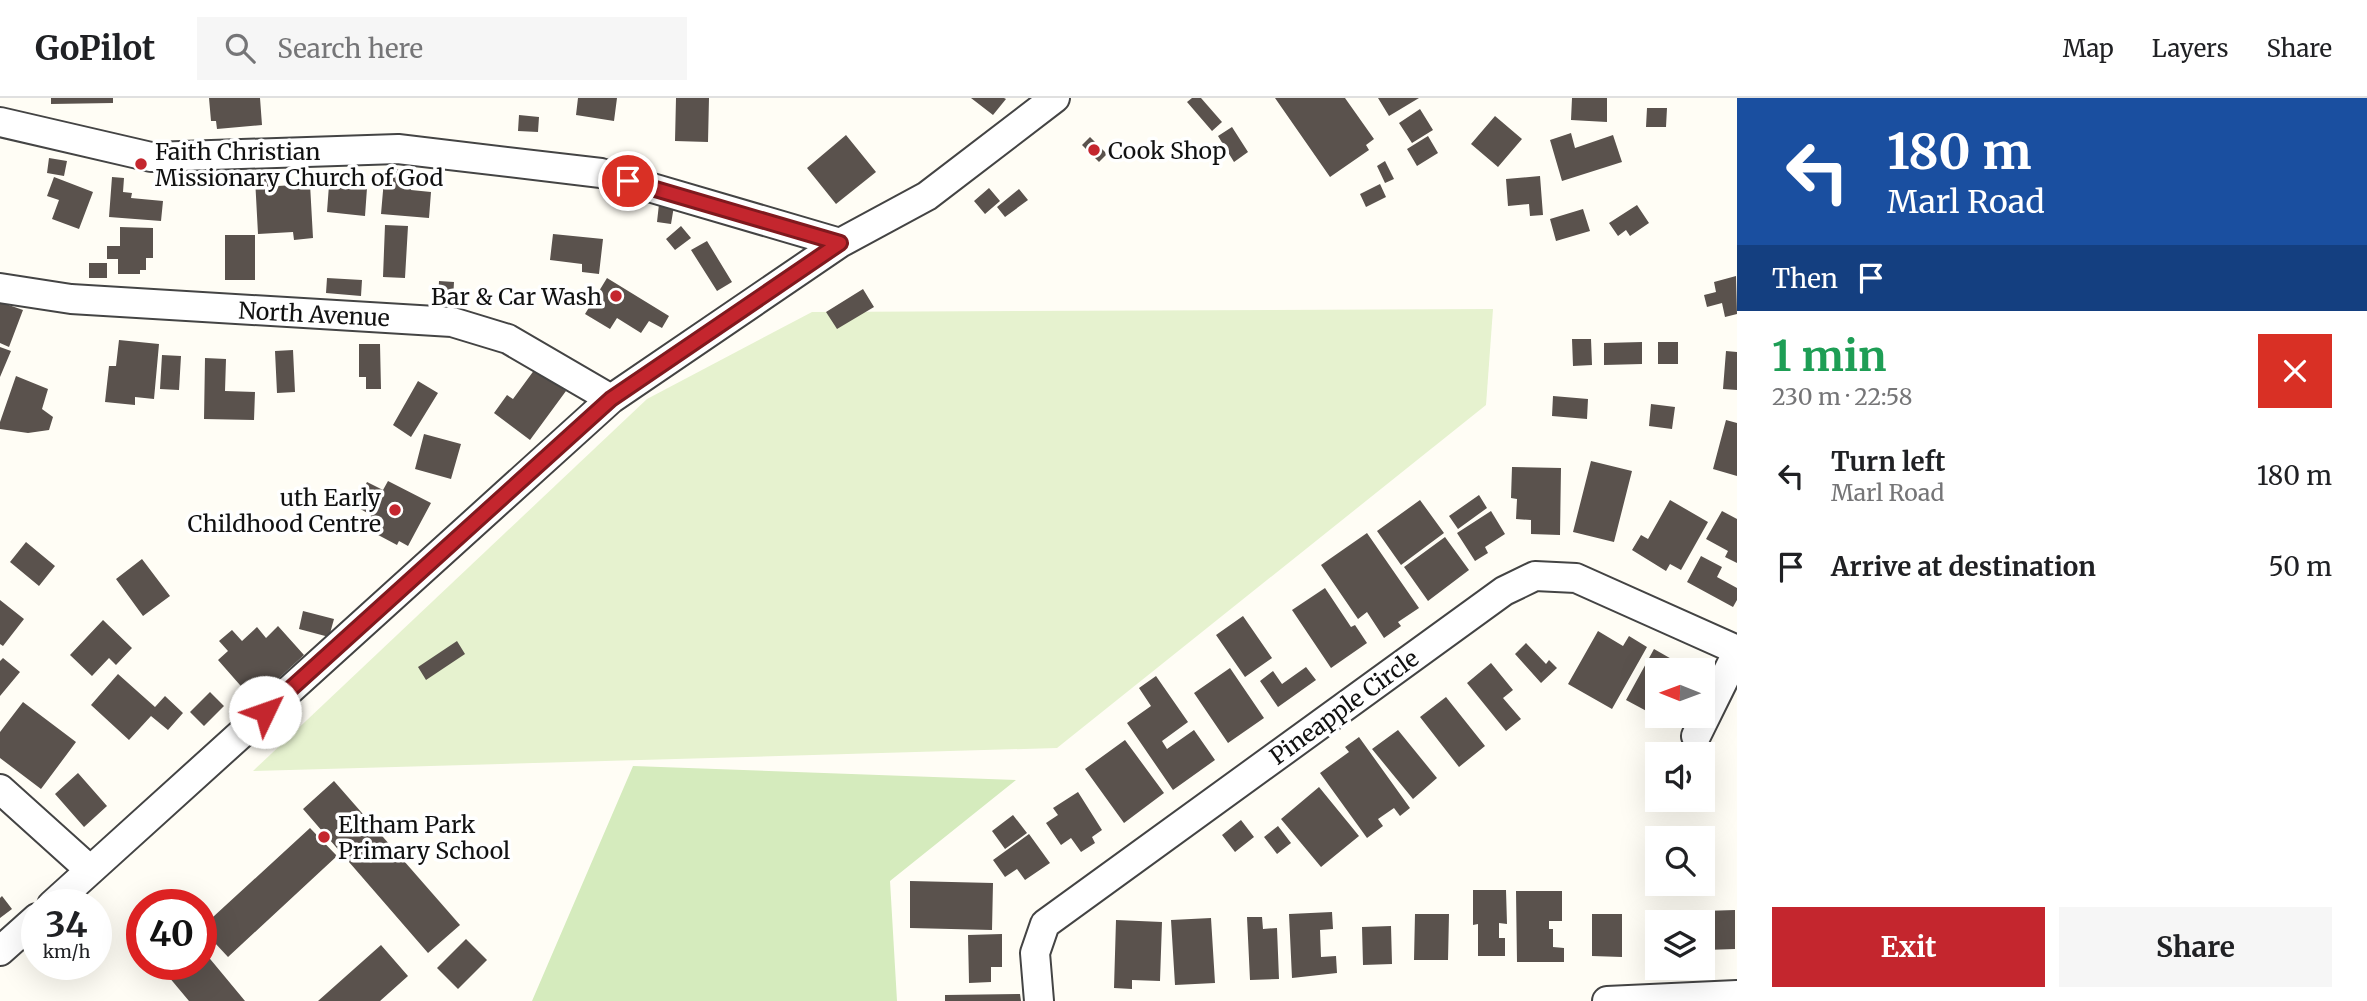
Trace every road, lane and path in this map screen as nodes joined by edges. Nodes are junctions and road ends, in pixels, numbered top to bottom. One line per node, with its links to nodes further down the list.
1 (1047, 100): 3 (street)
2 (0, 122): 3 (street)
3 (840, 243): 5 (street)
4 (0, 288): 5 (street, North Avenue)
5 (611, 399): 9 (street)
6 (1737, 651): 7 (street); 14 (street, Pineapple Circle)
7 (1696, 736)
8 (0, 789): 9 (street)
9 (90, 870): 10 (street)
10 (69, 889)
11 (21, 932): 12 (street)
12 (0, 951)
13 (1737, 995): 15 (street)
14 (1039, 1001)
15 (1607, 1001)

